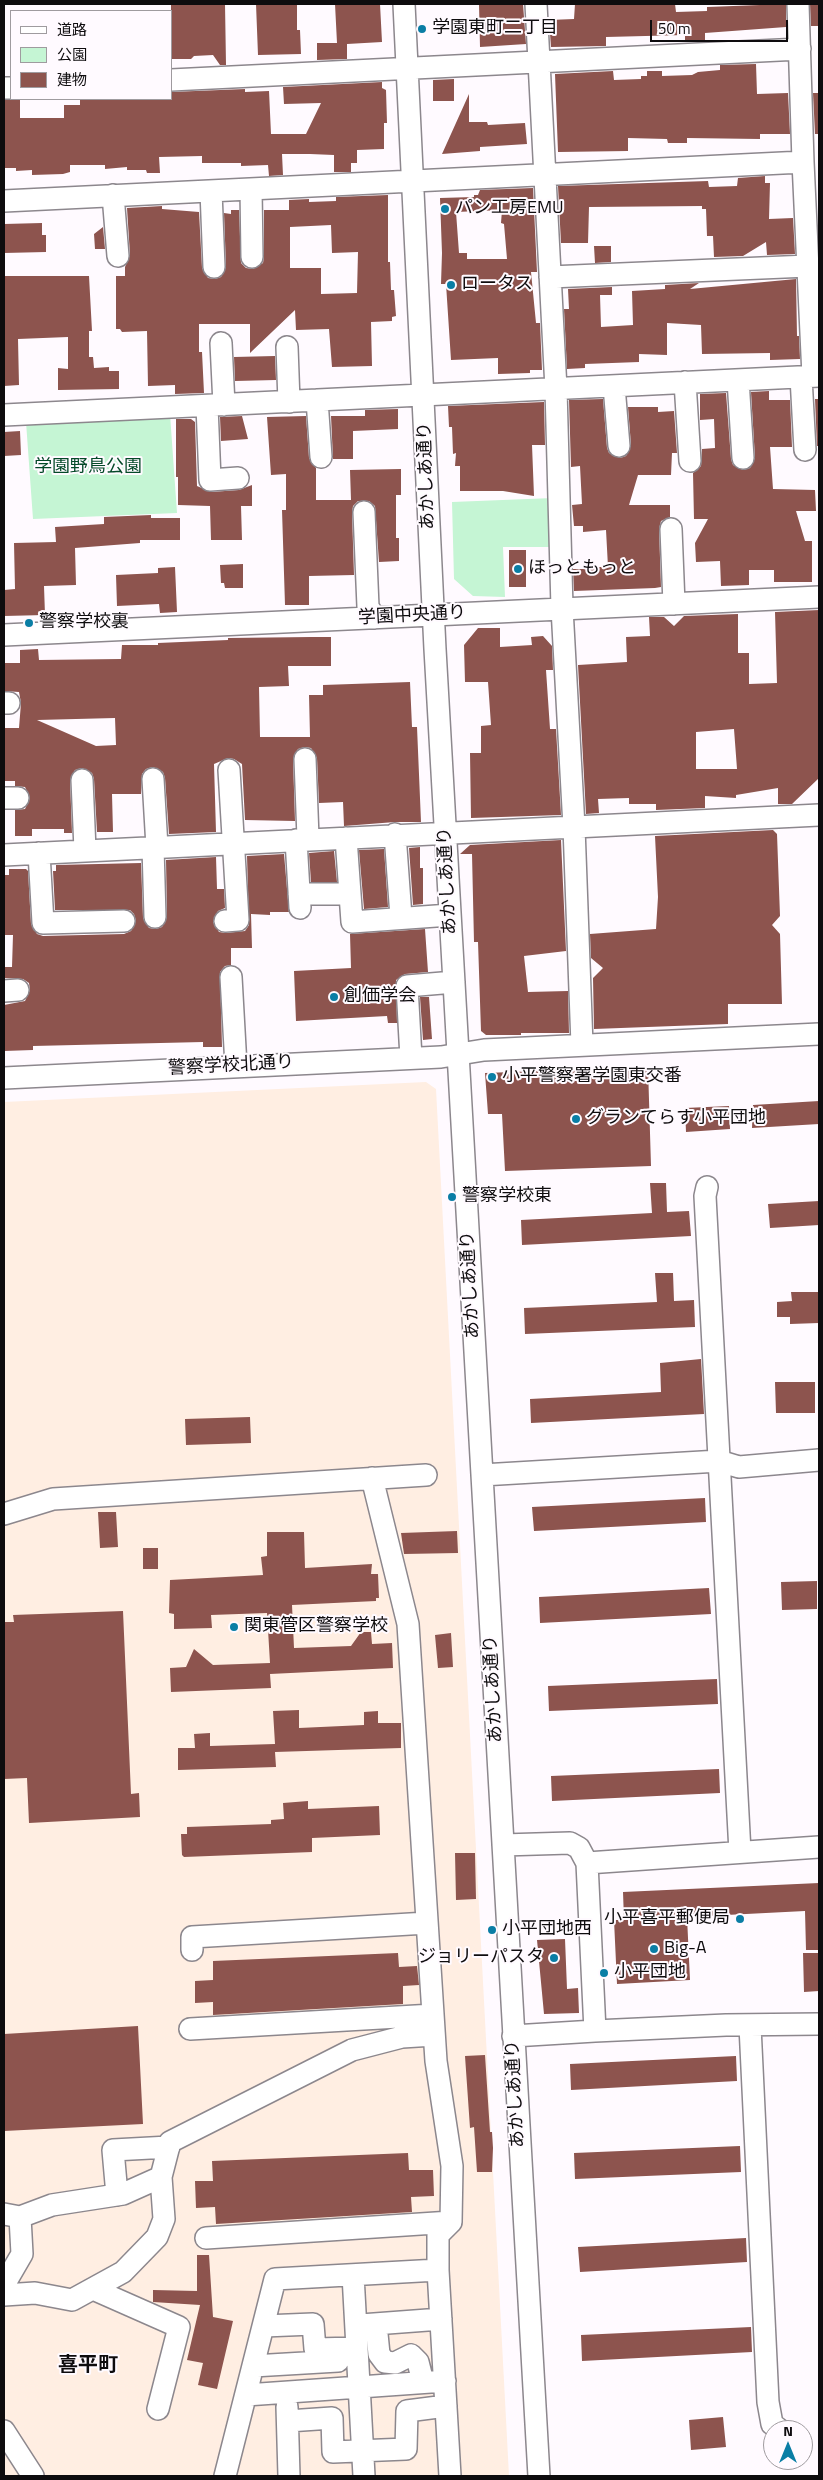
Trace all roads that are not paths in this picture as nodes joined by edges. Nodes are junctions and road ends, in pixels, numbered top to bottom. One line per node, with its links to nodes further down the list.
1 (404, 4): 6 (street, あかしあ通り)
2 (536, 4): 5 (street)
3 (798, 4): 4 (street)
4 (800, 49): 5 (street); 8 (street)
5 (539, 63): 6 (street); 9 (street)
6 (408, 69): 7 (street); 10 (street, あかしあ通り)
7 (172, 80)
8 (803, 162): 9 (street); 17 (street)
9 (545, 174): 10 (street); 19 (street)
10 (414, 181): 11 (street); 27 (street, あかしあ通り)
11 (251, 189): 12 (street); 16 (street)
12 (211, 191): 13 (street); 18 (street)
13 (113, 195): 14 (street); 15 (street)
14 (4, 201)
15 (118, 256)
16 (252, 257)
17 (808, 266): 19 (street); 22 (street)
18 (214, 267)
19 (550, 277): 26 (street)
20 (221, 343): 30 (street)
21 (287, 347): 29 (street)
22 (811, 376): 23 (street); 33 (street)
23 (738, 380): 24 (street); 35 (street)
24 (685, 382): 25 (street); 36 (street)
25 (614, 386): 26 (street); 32 (street)
26 (556, 388): 27 (street); 42 (street)
27 (424, 395): 28 (street); 43 (street, あかしあ通り)
28 (317, 400): 29 (street); 34 (street)
29 (289, 402): 30 (street)
30 (215, 405): 31 (street); 37 (street)
31 (4, 415)
32 (618, 446)
33 (804, 450)
34 (321, 457)
35 (743, 458)
36 (690, 460)
37 (238, 478)
38 (364, 512): 44 (street)
39 (670, 530): 41 (street)
40 (819, 597): 41 (street, 学園中央通り)
41 (674, 604): 42 (street, 学園中央通り)
42 (562, 608): 43 (street, 学園中央通り); 51 (street)
43 (434, 615): 44 (street, 学園中央通り); 52 (street, あかしあ通り)
44 (375, 618): 45 (street, 学園中央通り)
45 (4, 635)
46 (305, 759): 55 (street)
47 (229, 770): 56 (street)
48 (153, 779): 57 (street)
49 (82, 780): 58 (street)
50 (819, 815): 51 (street)
51 (574, 827): 52 (street); 70 (street)
52 (446, 832): 53 (street); 62 (street, あかしあ通り)
53 (395, 834): 54 (street); 64 (street)
54 (346, 838): 55 (street); 61 (street)
55 (302, 839): 56 (street); 61 (street)
56 (233, 843): 57 (street); 66 (street)
57 (155, 847): 58 (street); 63 (street)
58 (85, 850): 59 (street)
59 (39, 853): 60 (street); 65 (street)
60 (4, 855)
61 (349, 894): 64 (street)
62 (450, 915): 64 (street); 68 (street, あかしあ通り)
63 (155, 917)
64 (401, 917)
65 (124, 921)
66 (225, 921)
67 (231, 977): 73 (street)
68 (454, 982): 71 (street, あかしあ通り); 72 (street)
69 (819, 1034): 70 (street, 警察学校北通り)
70 (582, 1045): 71 (street, 警察学校北通り)
71 (458, 1055): 72 (street, 警察学校北通り); 78 (street, あかしあ通り)
72 (411, 1058): 73 (street, 警察学校北通り)
73 (236, 1066): 74 (street, 警察学校北通り)
74 (4, 1078)
75 (707, 1188): 77 (street)
76 (819, 1460): 77 (street)
77 (719, 1461): 78 (street); 84 (street)
78 (482, 1474): 82 (street, あかしあ通り)
79 (426, 1475): 80 (street)
80 (372, 1478): 81 (street); 86 (street)
81 (4, 1514)
82 (503, 1845): 85 (street); 93 (street, あかしあ通り)
83 (819, 1847): 84 (street)
84 (740, 1852): 85 (street)
85 (587, 1863): 92 (street)
86 (427, 1923): 87 (street); 89 (street)
87 (192, 1950)
88 (819, 2024): 90 (street)
89 (433, 2025): 91 (street); 94 (street); 98 (street)
90 (750, 2026): 92 (street); 117 (street)
91 (190, 2029)
92 (595, 2031): 93 (street)
93 (513, 2036): 126 (street, あかしあ通り)
94 (169, 2147): 95 (street); 96 (street)
95 (161, 2177): 96 (street); 103 (street)
96 (117, 2195): 97 (street)
97 (12, 2215): 102 (street)
98 (451, 2222): 99 (street); 100 (street)
99 (206, 2238)
100 (438, 2270): 101 (street); 105 (street)
101 (353, 2275): 106 (street); 107 (street)
102 (4, 2285)
103 (93, 2289): 104 (street); 116 (street)
104 (4, 2295)
105 (441, 2319): 106 (street); 110 (street)
106 (366, 2324): 108 (street); 111 (street)
107 (264, 2326): 108 (street); 109 (street)
108 (357, 2354): 109 (street); 112 (street)
109 (253, 2366): 114 (street)
110 (445, 2381): 111 (street); 115 (street)
111 (423, 2382): 112 (street)
112 (359, 2387): 113 (street); 120 (street)
113 (287, 2392): 114 (street); 118 (street)
114 (246, 2395): 122 (street)
115 (446, 2406): 120 (street); 125 (street)
116 (158, 2410)
117 (771, 2420)
118 (288, 2421): 120 (street); 123 (street)
119 (4, 2431): 121 (street)
120 (363, 2450): 124 (street)
121 (33, 2476)
122 (225, 2476)
123 (289, 2476)
124 (364, 2476)
125 (450, 2476)
126 (539, 2476)

